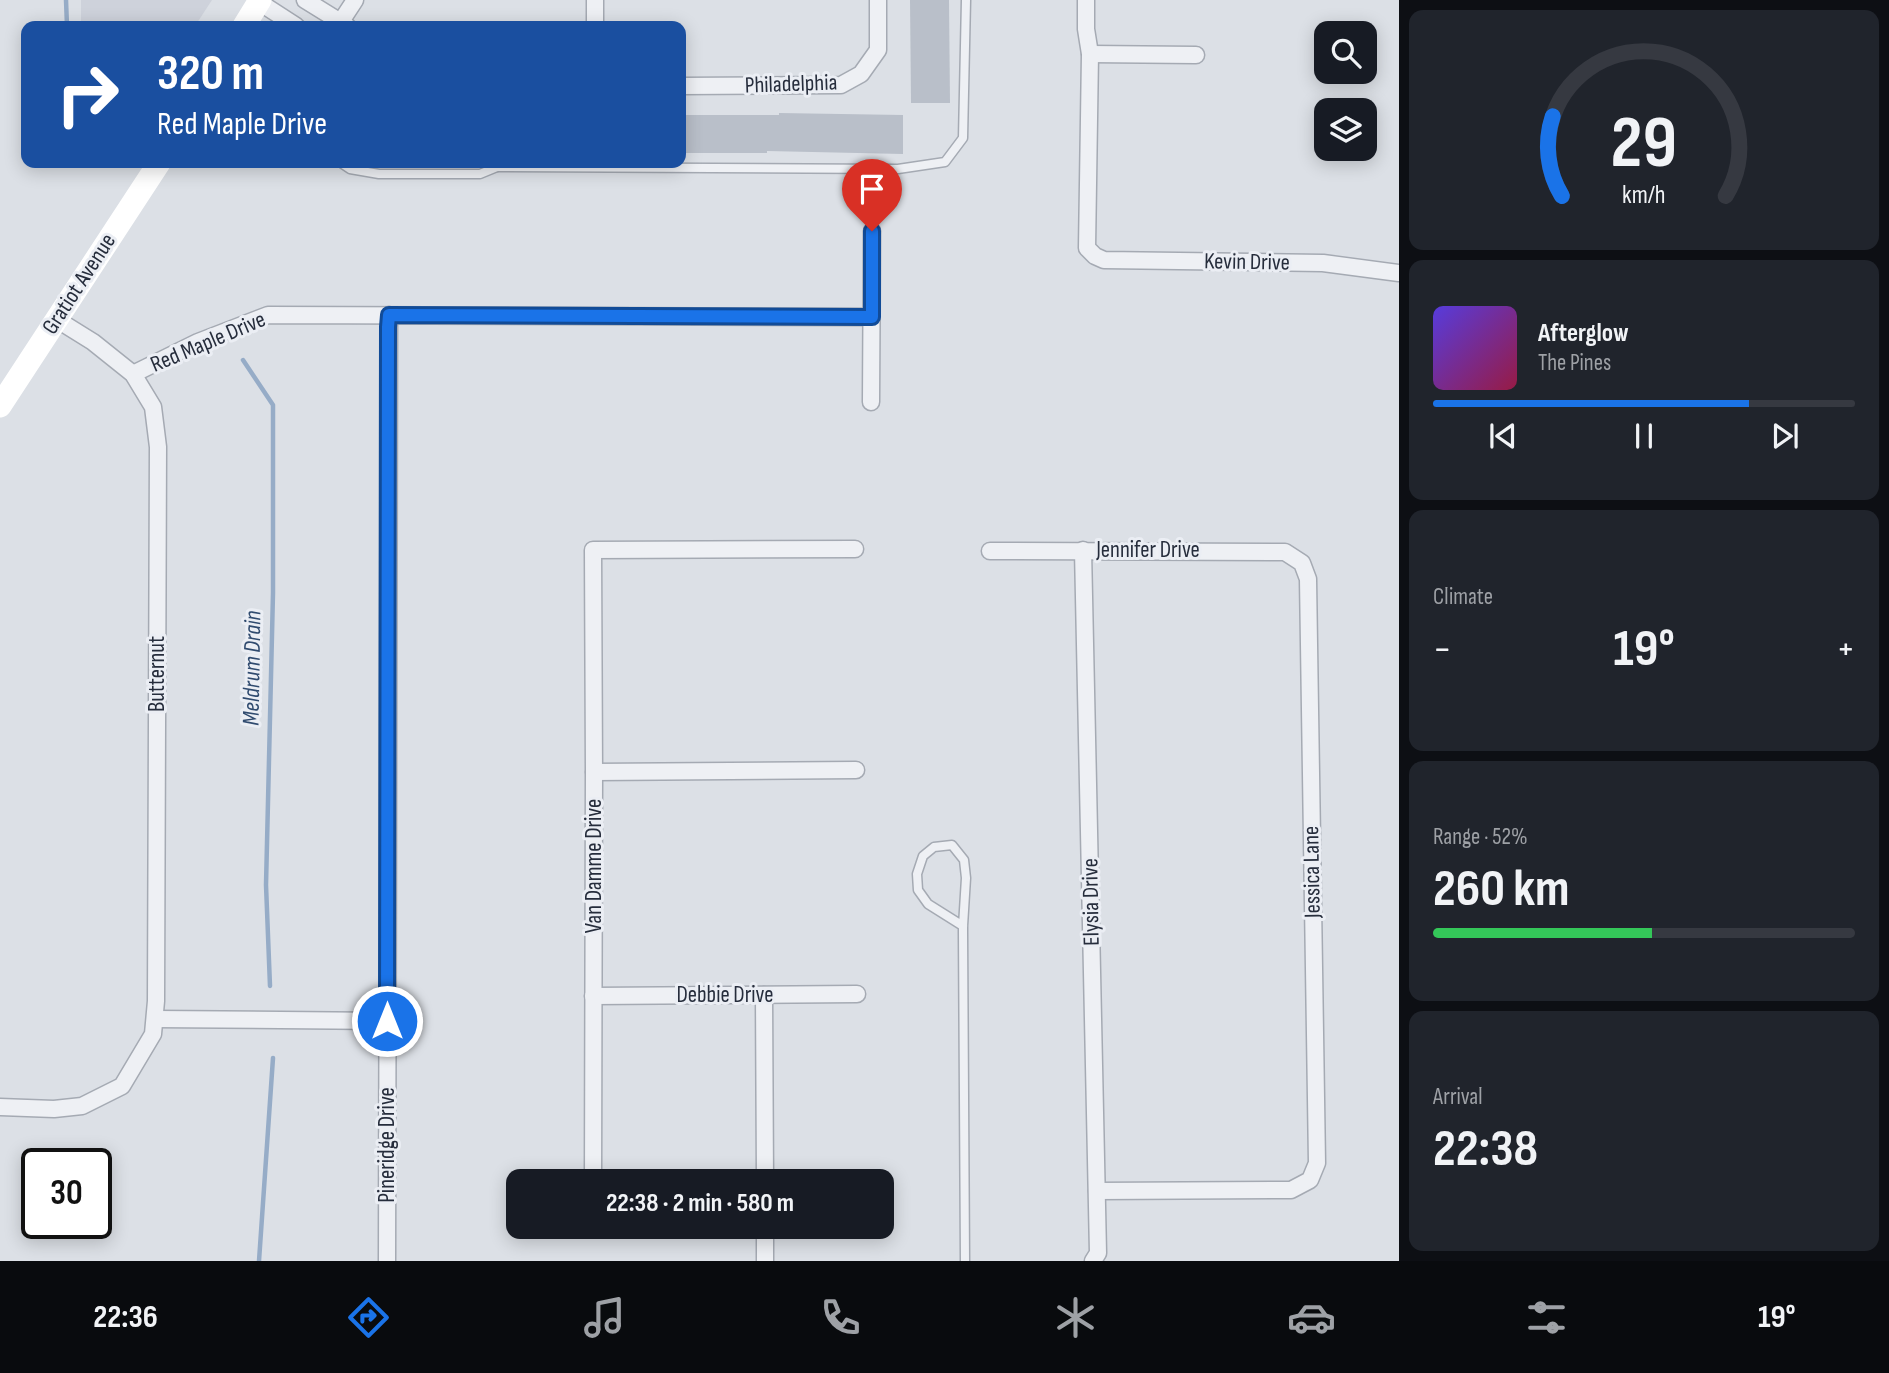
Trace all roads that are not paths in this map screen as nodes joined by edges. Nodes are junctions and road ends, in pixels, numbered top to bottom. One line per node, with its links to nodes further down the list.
1 (305, 0): 10 (street)
2 (355, 0): 11 (street)
3 (595, 0): 12 (street)
4 (878, 0): 15 (street, Philadelphia)
5 (966, 0): 16 (lane)
6 (1086, 0): 13 (street)
7 (259, 1): 8 (main road); 9 (street)
8 (247, 21)
9 (289, 21)
10 (336, 21)
11 (344, 21)
12 (595, 21)
13 (1090, 54): 14 (street); 21 (street, Kevin Drive)
14 (1196, 55)
15 (686, 86)
16 (686, 167)
17 (156, 168): 24 (main road, Gratiot Avenue)
18 (348, 168): 19 (lane)
19 (491, 168)
20 (872, 231): 23 (street)
21 (1399, 273)
22 (389, 315): 23 (street, Red Maple Drive); 25 (street, Red Maple Drive); 39 (street, Pineridge Drive)
23 (872, 317): 26 (street)
24 (56, 319): 25 (street, Butternut); 27 (main road, Gratiot Avenue)
25 (133, 374): 38 (street, Butternut)
26 (871, 402)
27 (0, 406)
28 (855, 549): 33 (street, Van Damme Drive)
29 (1083, 550): 30 (street, Jennifer Drive); 31 (street, Jennifer Drive); 43 (street, Elysia Drive)
30 (990, 551)
31 (1302, 564): 43 (street, Jessica Lane)
32 (856, 770): 33 (street)
33 (594, 772): 37 (street, Van Damme Drive)
34 (963, 926): 34 (lane); 48 (lane)
35 (857, 994): 36 (street, Debbie Drive)
36 (764, 995): 37 (street, Debbie Drive); 42 (street)
37 (593, 996): 41 (street, Van Damme Drive)
38 (155, 1019): 39 (street); 40 (street, Butternut)
39 (387, 1021): 46 (street, Pineridge Drive)
40 (0, 1107)
41 (593, 1169)
42 (765, 1169)
43 (1097, 1191): 45 (street, Elysia Drive)
44 (765, 1239): 47 (street)
45 (1099, 1258)
46 (387, 1261)
47 (765, 1261)
48 (965, 1261)

